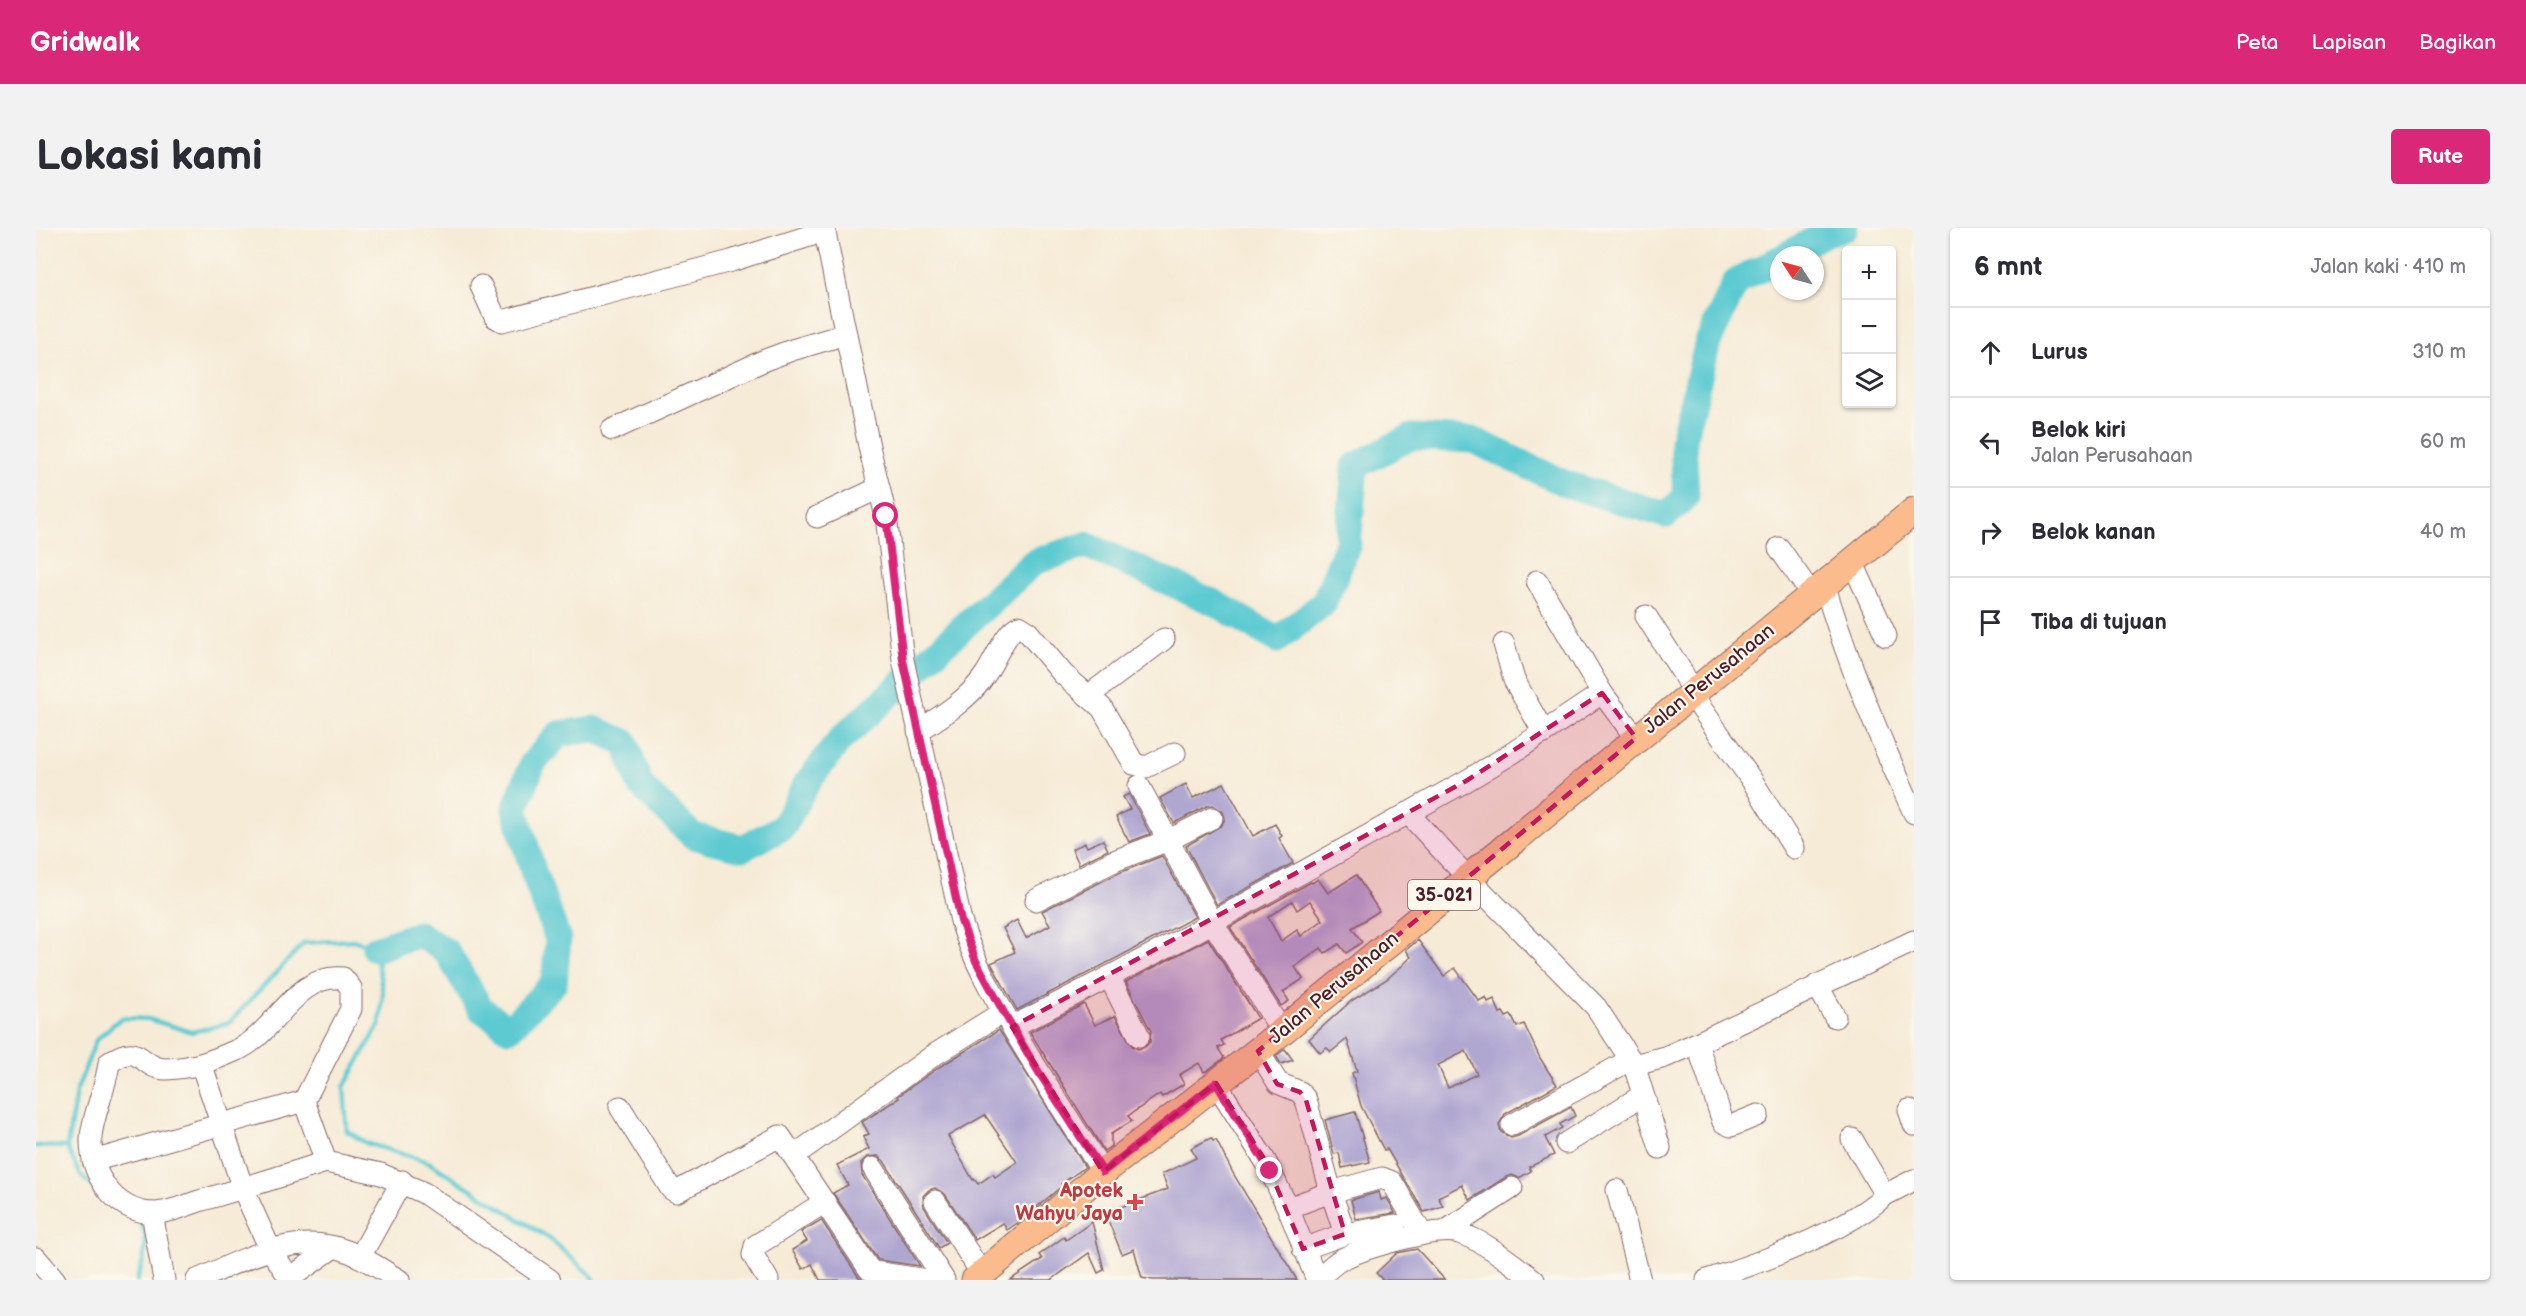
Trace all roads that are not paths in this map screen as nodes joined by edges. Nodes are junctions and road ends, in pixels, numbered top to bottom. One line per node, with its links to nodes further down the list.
1 (825, 229): 2 (street); 3 (street)
2 (481, 286)
3 (846, 334): 4 (street); 5 (street)
4 (612, 430)
5 (879, 488): 7 (street); 19 (street)
6 (1914, 511): 9 (main road, Jalan Perusahaan / 35-021)
7 (817, 517)
8 (1779, 548): 11 (street)
9 (1852, 561): 11 (main road, Jalan Perusahaan / 35-021); 13 (street)
10 (1537, 581): 16 (street)
11 (1818, 589): 17 (main road, Jalan Perusahaan / 35-021); 25 (street)
12 (1646, 616): 17 (street)
13 (1886, 636)
14 (1164, 639): 18 (street)
15 (1504, 644): 20 (street)
16 (1602, 693): 20 (street); 21 (street)
17 (1693, 693): 21 (main road, Jalan Perusahaan / 35-021); 28 (street)
18 (1088, 696): 19 (street); 22 (street)
19 (916, 722): 36 (street)
20 (1544, 733): 24 (street)
21 (1636, 738): 29 (main road, Jalan Perusahaan / 35-021)
22 (1175, 753)
23 (1139, 786): 27 (street)
24 (1408, 813): 29 (street); 31 (street)
25 (1914, 813)
26 (1212, 818): 27 (street)
27 (1169, 840): 30 (street); 31 (street)
28 (1794, 848)
29 (1467, 877): 37 (main road, Jalan Perusahaan / 35-021); 41 (street)
30 (1036, 900)
31 (1212, 922): 33 (street); 37 (street)
32 (1914, 941): 34 (street)
33 (1110, 978): 36 (street); 38 (street)
34 (1817, 985): 35 (street); 39 (street)
35 (1834, 1017)
36 (1008, 1019): 53 (street); 57 (street)
37 (1282, 1031): 40 (main road, Jalan Perusahaan / 35-021)
38 (1139, 1036)
39 (1697, 1043): 41 (street); 47 (street)
40 (1258, 1051): 43 (main road, Jalan Perusahaan / 35-021); 63 (street)
41 (1632, 1062): 44 (street); 49 (street)
42 (202, 1065): 45 (street); 48 (street); 54 (street)
43 (1216, 1083): 57 (main road, Jalan Perusahaan / 35-021); 67 (street)
44 (1643, 1095): 51 (street); 52 (street)
45 (304, 1101): 48 (street); 55 (street)
46 (620, 1107): 53 (street)
47 (1758, 1115)
48 (223, 1124): 54 (street); 61 (street)
49 (1512, 1125)
50 (1852, 1139): 64 (street)
51 (1566, 1143)
52 (1660, 1148)
53 (795, 1155): 66 (street)
54 (93, 1161): 68 (street)
55 (326, 1162): 59 (street); 61 (street)
56 (873, 1168): 87 (street)
57 (1103, 1172): 78 (main road, Jalan Perusahaan / 35-021)
58 (1914, 1180): 64 (street)
59 (402, 1181): 76 (street); 84 (street)
60 (1512, 1188): 70 (street)
61 (243, 1189): 68 (street); 74 (street)
62 (1617, 1190): 90 (street)
63 (1331, 1192): 67 (street); 71 (street); 72 (street)
64 (1886, 1195): 91 (street)
65 (934, 1201): 78 (street)
66 (825, 1202): 85 (street); 86 (street)
67 (1288, 1208): 75 (street)
68 (152, 1213): 81 (street)
69 (1395, 1225): 71 (street)
70 (1447, 1230): 72 (street); 89 (street)
71 (1345, 1234): 75 (street)
72 (1422, 1234): 88 (street)
73 (334, 1247): 74 (street); 76 (street); 79 (street)
74 (270, 1249): 79 (street); 82 (street)
75 (1303, 1249): 88 (street)
76 (360, 1257): 83 (street)
77 (36, 1258): 80 (street)
78 (978, 1277)
79 (291, 1279)
80 (56, 1280)
81 (164, 1280)
82 (197, 1280)
83 (399, 1280)
84 (550, 1280)
85 (768, 1280)
86 (927, 1280)
87 (944, 1280)
88 (1317, 1280)
89 (1534, 1280)
90 (1640, 1280)
91 (1707, 1280)

